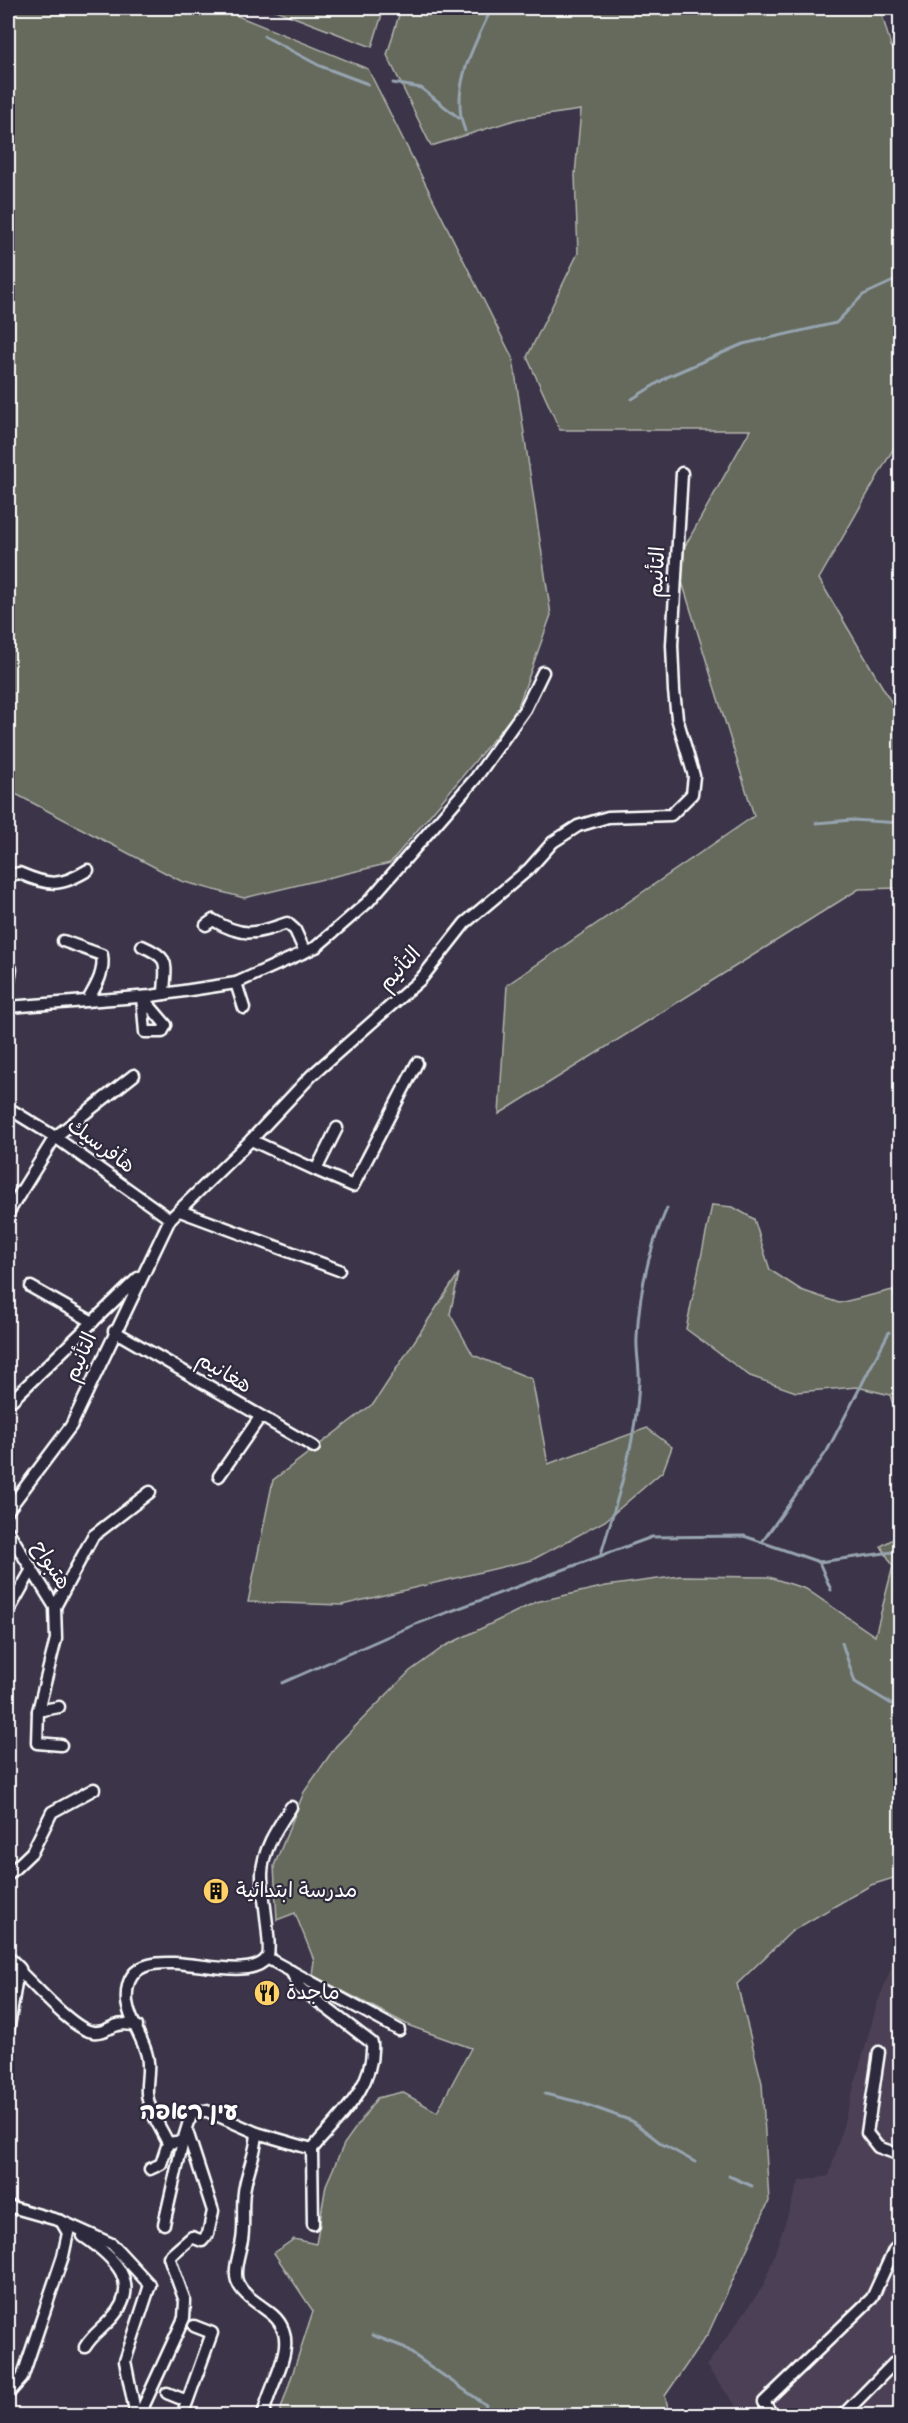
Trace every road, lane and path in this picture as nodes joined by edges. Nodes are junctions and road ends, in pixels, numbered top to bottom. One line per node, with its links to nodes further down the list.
1 (682, 473): 21 (street, التأنيم)
2 (543, 672): 8 (street)
3 (88, 870): 4 (street)
4 (8, 876)
5 (206, 925): 8 (street)
6 (63, 941): 13 (street)
7 (142, 946): 12 (street)
8 (305, 952): 10 (street)
9 (8, 965): 11 (street)
10 (236, 982): 12 (street); 15 (street)
11 (8, 986)
12 (164, 994): 13 (street)
13 (88, 1000): 14 (street)
14 (8, 1007)
15 (244, 1008)
16 (417, 1063): 22 (street)
17 (134, 1075): 20 (street)
18 (8, 1108): 20 (street, هأفرسيك)
19 (337, 1128): 22 (street)
20 (55, 1137): 24 (street); 25 (street, هأفرسيك)
21 (251, 1140): 22 (street); 23 (street, التأنيم)
22 (316, 1170)
23 (180, 1211): 25 (street, التأنيم); 26 (street)
24 (8, 1213)
25 (170, 1218): 27 (street, التأنيم)
26 (339, 1270)
27 (144, 1272): 29 (street); 30 (street, التأنيم)
28 (31, 1287): 29 (street)
29 (93, 1322): 31 (street)
30 (114, 1331): 32 (street, هغانيم); 36 (street, التأنيم)
31 (8, 1400)
32 (260, 1417): 33 (street, هغانيم); 34 (street)
33 (314, 1448)
34 (219, 1476)
35 (150, 1492): 39 (street)
36 (8, 1510)
37 (8, 1531): 38 (street, هتبواح)
38 (31, 1571): 39 (street, هتبواح); 40 (street)
39 (55, 1607): 42 (street, هتبواح)
40 (8, 1611)
41 (59, 1707): 42 (street)
42 (38, 1710): 43 (street, هتبواح)
43 (61, 1745)
44 (94, 1789): 46 (street)
45 (291, 1807): 47 (street)
46 (8, 1875)
47 (267, 1958): 49 (street); 50 (street)
48 (13, 1965): 50 (street); 52 (street)
49 (291, 1971): 51 (street); 57 (street)
50 (137, 2026): 56 (street)
51 (399, 2030)
52 (8, 2033)
53 (879, 2052): 58 (street)
54 (258, 2133): 55 (street); 57 (street); 73 (street)
55 (185, 2136): 56 (street); 62 (street); 71 (street)
56 (168, 2143): 59 (street)
57 (312, 2149): 63 (street)
58 (900, 2155)
59 (150, 2169)
60 (8, 2206): 61 (street)
61 (61, 2221): 66 (street); 69 (street); 71 (street)
62 (164, 2224)
63 (313, 2224)
64 (900, 2244): 74 (street)
65 (194, 2326): 70 (street)
66 (85, 2347)
67 (900, 2357): 75 (street)
68 (167, 2393): 70 (street)
69 (8, 2394)
70 (187, 2402): 72 (street)
71 (137, 2415)
72 (182, 2415)
73 (263, 2415)
74 (773, 2415)
75 (842, 2415)

